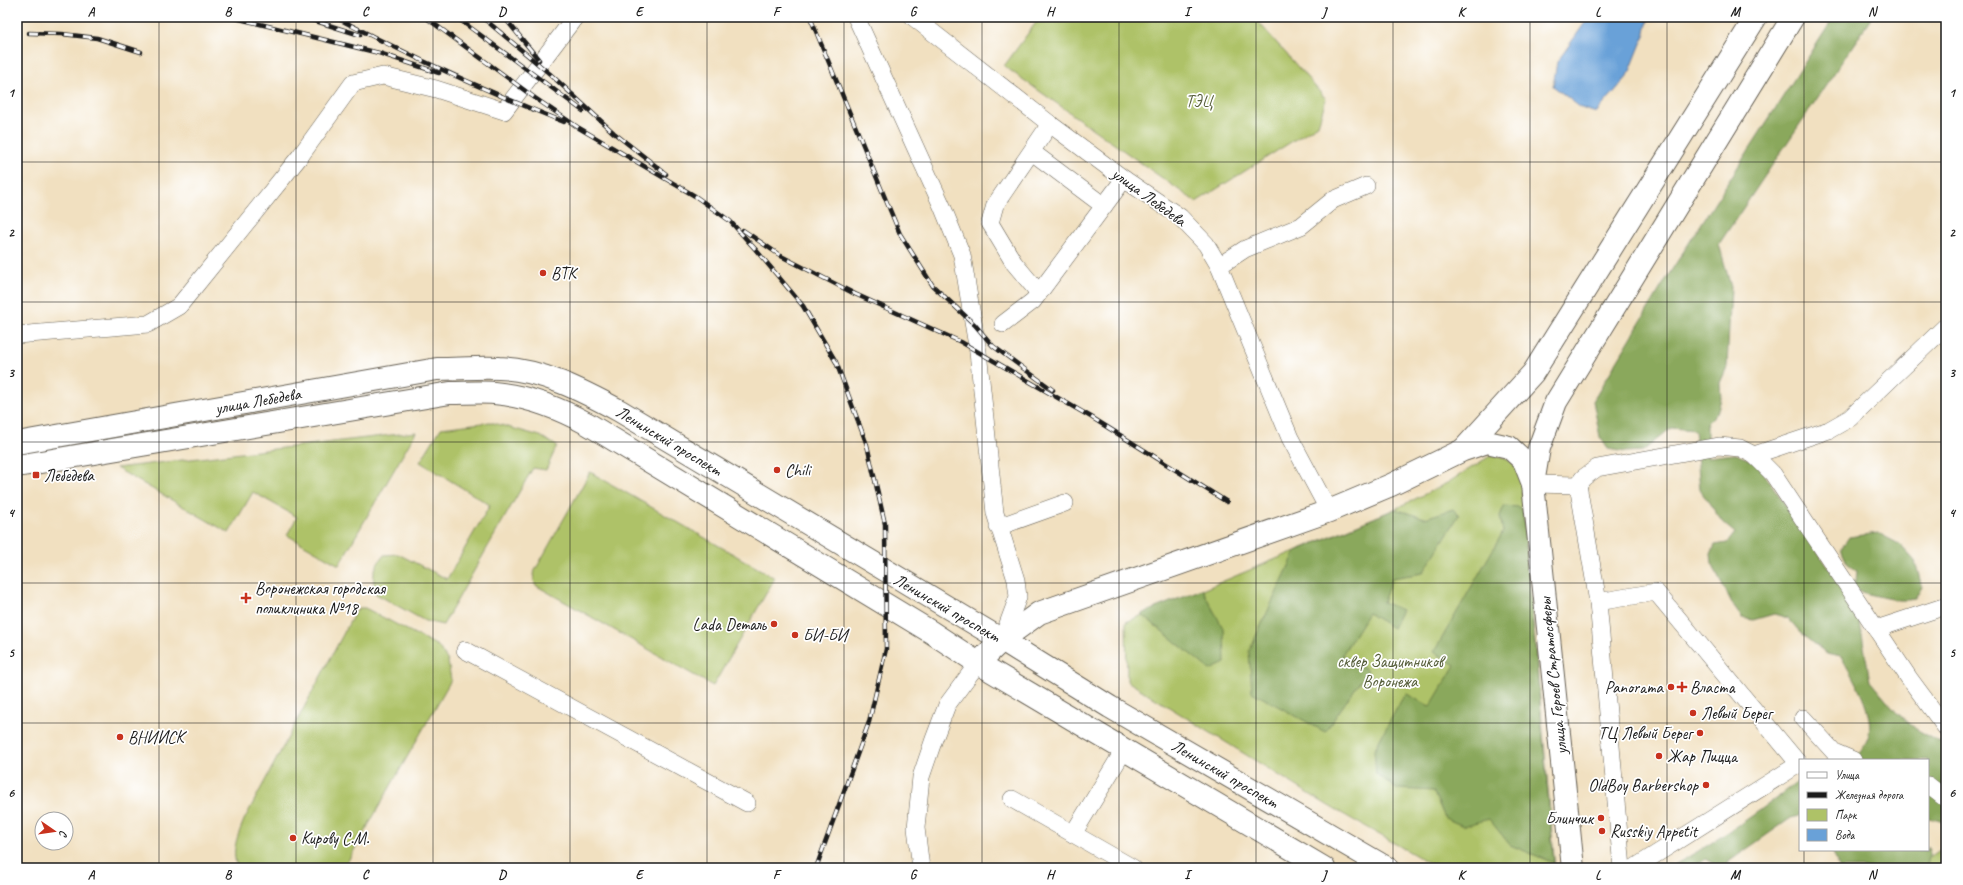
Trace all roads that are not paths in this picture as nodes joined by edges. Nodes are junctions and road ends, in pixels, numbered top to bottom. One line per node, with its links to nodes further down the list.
1 (575, 17): 15 (street)
2 (856, 17): 26 (street)
3 (913, 17): 6 (street, улица Лебедева)
4 (1756, 17): 19 (main road)
5 (1793, 17): 22 (main road)
6 (1050, 124): 7 (street); 8 (street, улица Лебедева)
7 (1032, 152): 10 (street); 12 (street)
8 (1124, 179): 10 (street); 11 (street, улица Лебедева)
9 (1366, 186): 11 (street)
10 (1104, 206): 12 (street)
11 (1219, 266): 25 (street, улица Лебедева)
12 (1039, 293): 13 (street)
13 (1004, 324)
14 (1946, 326): 20 (street)
15 (17, 335)
16 (500, 368): 18 (main road, улица Лебедева); 30 (main road, Ленинский проспект)
17 (494, 393): 21 (main road, улица Лебедева); 32 (main road, Ленинский проспект)
18 (17, 443)
19 (1463, 450): 22 (main road); 25 (main road)
20 (1754, 454): 23 (street); 29 (street)
21 (17, 466)
22 (1533, 484): 23 (street); 46 (main road, улица Героев Стратосферы)
23 (1578, 485): 27 (street)
24 (1065, 503): 26 (street)
25 (1329, 510): 30 (main road)
26 (998, 527): 30 (street)
27 (1598, 602): 47 (street); 48 (street)
28 (1946, 606): 29 (street)
29 (1876, 629): 34 (street)
30 (1002, 640): 32 (main road); 45 (main road, Ленинский проспект)
31 (465, 650): 40 (street)
32 (978, 663): 35 (main road, Ленинский проспект); 42 (street)
33 (1803, 718): 36 (street)
34 (1946, 728)
35 (1124, 750): 41 (street); 44 (main road, Ленинский проспект)
36 (1851, 759)
37 (1929, 786): 39 (street)
38 (1012, 799): 41 (street)
39 (1946, 799)
40 (747, 803)
41 (1073, 834): 43 (street)
42 (921, 868)
43 (1133, 868)
44 (1324, 868)
45 (1387, 868)
46 (1572, 868)
47 (1622, 868)
48 (1634, 868)

